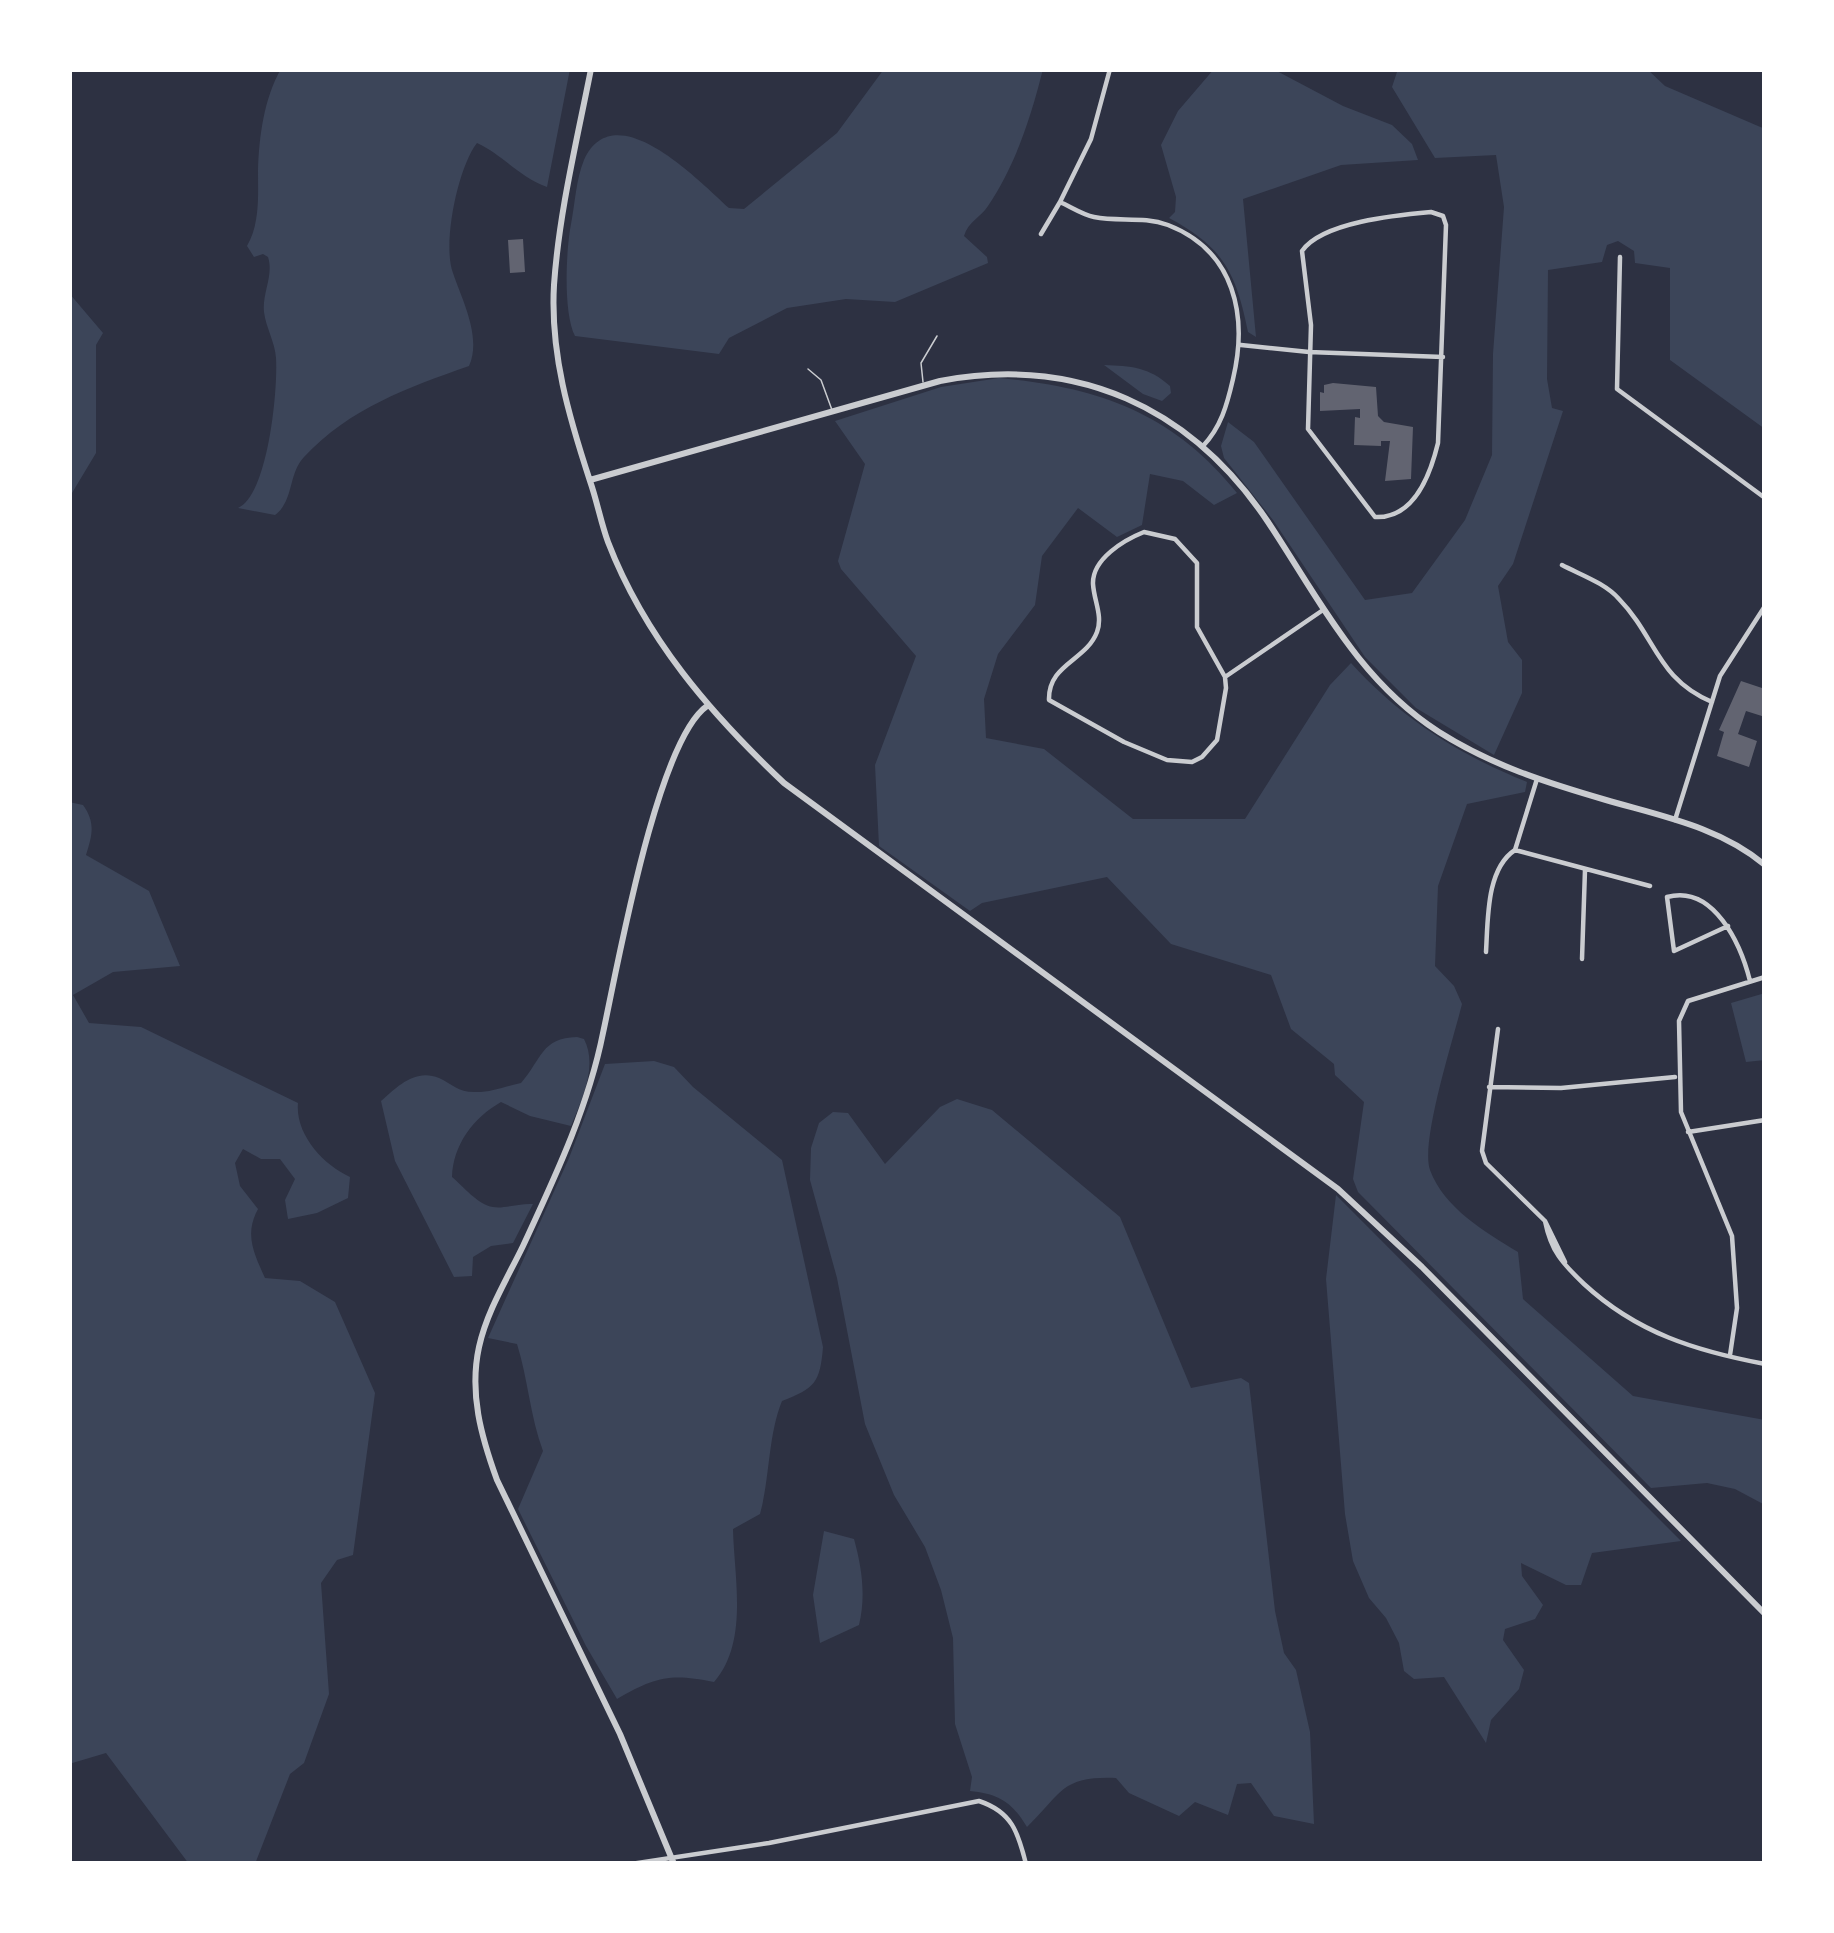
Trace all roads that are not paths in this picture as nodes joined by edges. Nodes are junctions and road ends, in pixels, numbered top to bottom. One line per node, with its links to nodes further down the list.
1 (591, 69): 14 (street)
2 (1110, 69): 3 (street)
3 (1060, 202): 4 (street); 7 (street)
4 (1041, 233)
5 (1620, 257): 15 (street)
6 (938, 336): 11 (lane)
7 (1241, 345): 8 (street); 13 (street)
8 (1309, 352): 9 (street); 9 (street); 9 (street)
9 (1443, 357)
10 (808, 370): 12 (lane)
11 (924, 386): 12 (street); 13 (street)
12 (833, 413): 14 (street)
13 (1203, 446): 18 (street)
14 (590, 480): 21 (street)
15 (1765, 498)
16 (1562, 565): 20 (street)
17 (1765, 606): 20 (street)
18 (1323, 610): 19 (street); 22 (street)
19 (1225, 677): 19 (street)
20 (1712, 702): 23 (street)
21 (707, 706): 40 (street); 41 (street)
22 (1537, 779): 23 (street); 24 (street)
23 (1675, 820): 25 (street)
24 (1515, 850): 26 (street); 29 (street)
25 (1765, 865)
26 (1585, 870): 27 (street); 30 (street)
27 (1650, 886)
28 (1728, 926): 28 (street); 32 (street)
29 (1486, 952)
30 (1582, 959)
31 (1765, 977): 32 (street)
32 (1750, 981): 34 (street)
33 (1498, 1029): 35 (street)
34 (1677, 1077): 35 (street); 37 (street)
35 (1489, 1087): 38 (street)
36 (1765, 1120): 37 (street)
37 (1688, 1132): 38 (street)
38 (1730, 1355): 39 (street)
39 (1765, 1364)
40 (1765, 1613)
41 (672, 1860): 42 (street); 43 (street)
42 (631, 1864)
43 (1026, 1864)

